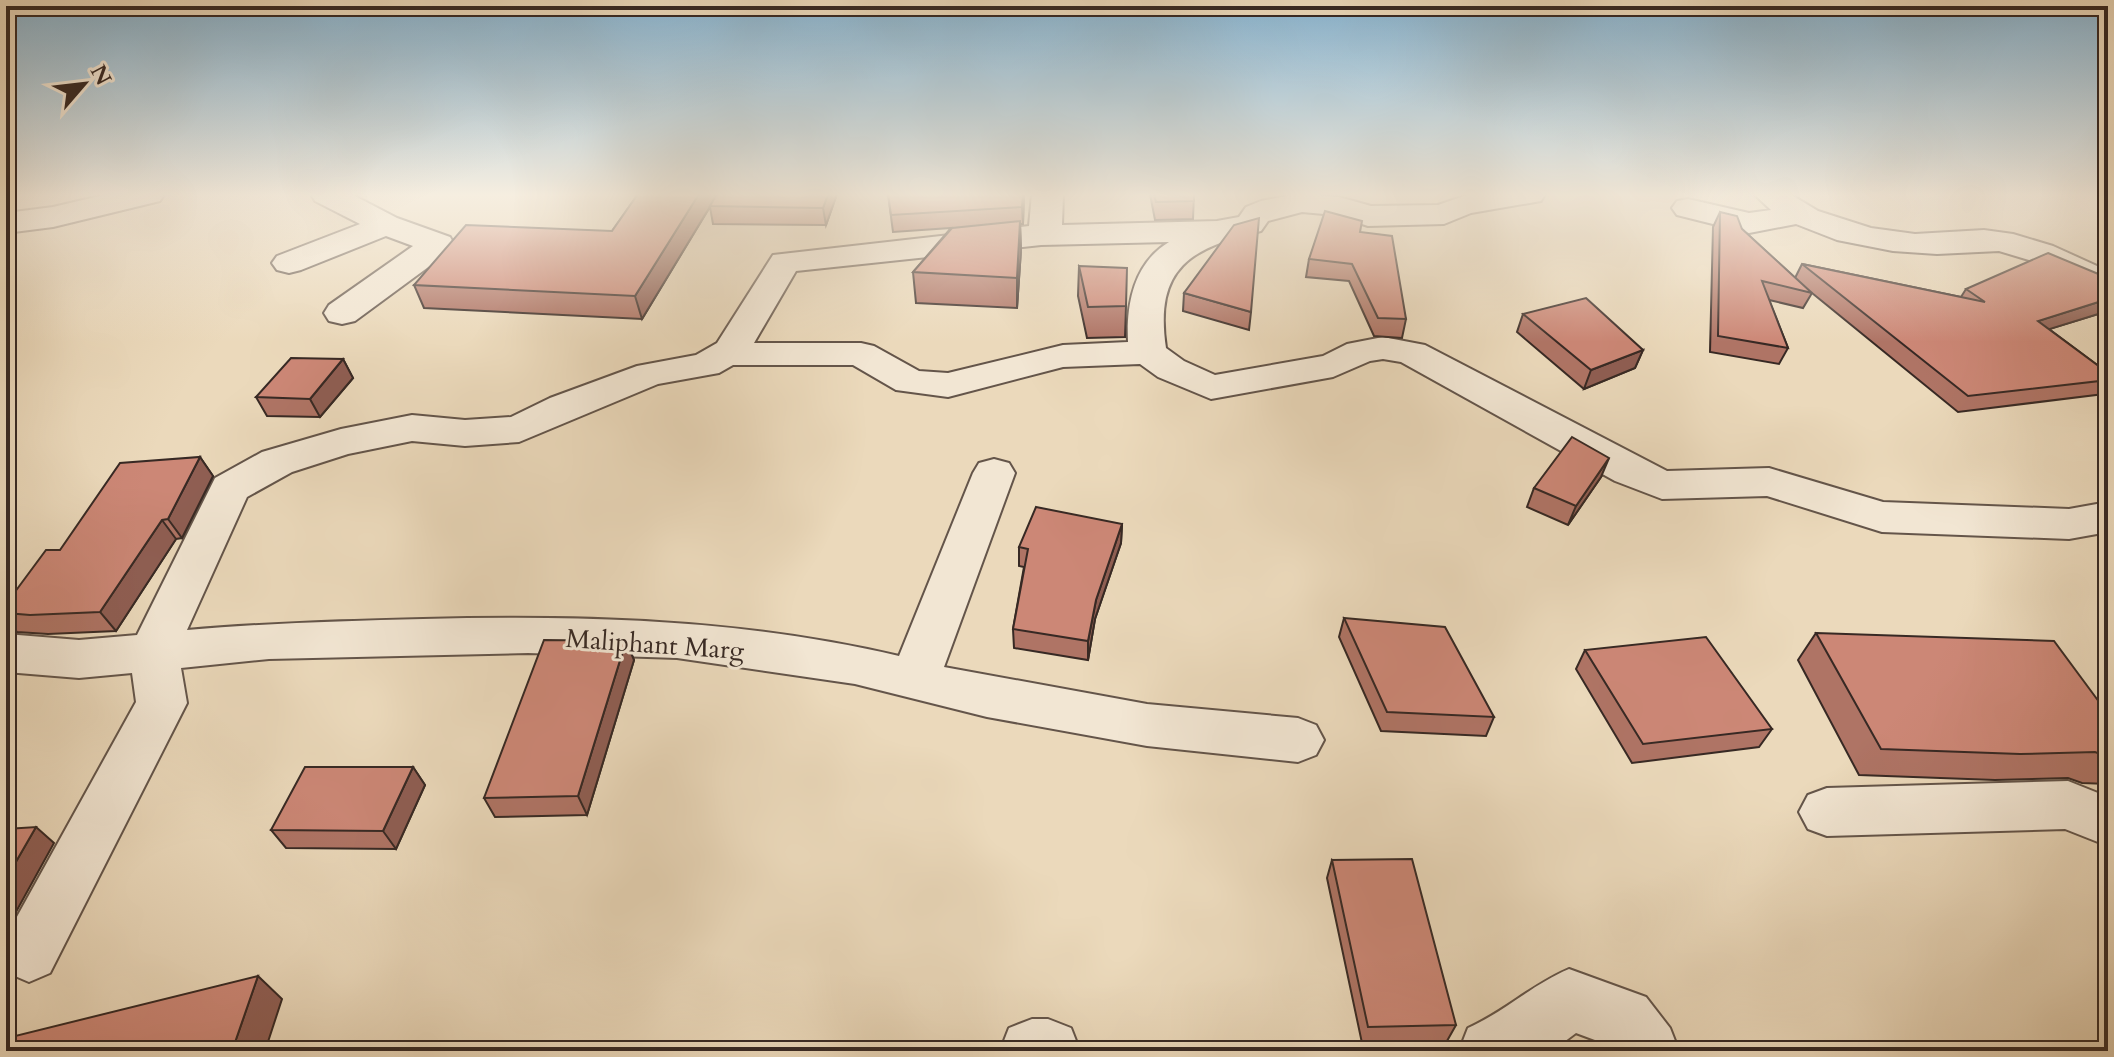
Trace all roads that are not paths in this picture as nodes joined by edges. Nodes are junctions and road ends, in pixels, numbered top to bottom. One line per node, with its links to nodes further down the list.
1 (339, 243): 8 (street)
2 (436, 243): 10 (street)
3 (955, 243): 12 (street)
4 (1194, 243): 11 (street)
5 (1918, 243): 6 (street)
6 (1948, 243)
7 (2011, 243): 9 (street)
8 (289, 263)
9 (2108, 284)
10 (342, 313)
11 (1148, 352): 12 (street); 14 (street)
12 (726, 354): 15 (street)
13 (994, 473): 17 (street)
14 (2108, 517)
15 (153, 652): 16 (street, Maliphant Marg); 17 (street, Maliphant Marg); 21 (street)
16 (6, 653)
17 (914, 680): 18 (street, Maliphant Marg)
18 (1298, 740)
19 (1827, 812): 20 (street)
20 (2108, 822)
21 (29, 953)
22 (1032, 1051): 23 (street)
23 (1048, 1051)
24 (1491, 1051): 25 (street)
25 (1647, 1051)

